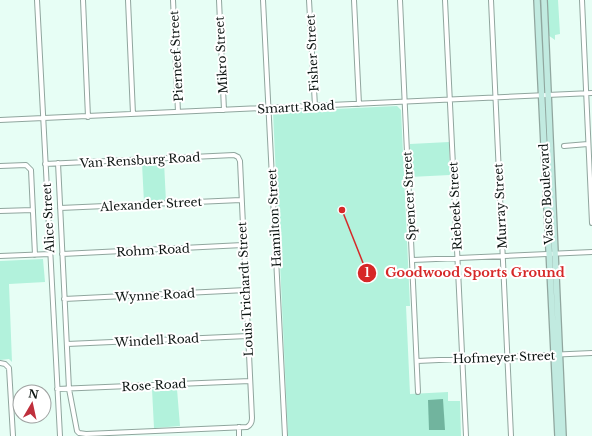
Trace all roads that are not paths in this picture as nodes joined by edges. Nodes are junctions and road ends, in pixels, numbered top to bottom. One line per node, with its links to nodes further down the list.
1 (37, 0): 28 (street, Alice Street)
2 (83, 0): 27 (street)
3 (128, 0): 26 (street)
4 (173, 0): 25 (street, Pierneef Street)
5 (219, 0): 24 (street, Mikro Street)
6 (264, 0): 23 (street, Hamilton Street)
7 (309, 0): 22 (street, Fisher Street)
8 (354, 0): 21 (street)
9 (400, 0): 20 (street, Spencer Street)
10 (445, 0): 19 (street, Riebeek Street)
11 (491, 0): 18 (street, Murray Street)
12 (538, 0): 17 (main road, Vasco Boulevard)
13 (544, 0): 17 (main road, Vasco Boulevard)
14 (582, 0): 16 (street)
15 (592, 93): 16 (street, Smartt Road)
16 (586, 94): 17 (street, Smartt Road); 30 (street)
17 (544, 95): 18 (street, Smartt Road); 45 (main road, Vasco Boulevard)
18 (495, 98): 19 (street, Smartt Road); 48 (street, Murray Street)
19 (450, 100): 20 (street, Smartt Road); 49 (street, Riebeek Street)
20 (405, 102): 21 (street, Smartt Road); 50 (street, Spencer Street)
21 (359, 104): 22 (street, Smartt Road)
22 (315, 106): 23 (street, Smartt Road)
23 (268, 108): 24 (street, Smartt Road); 70 (street, Hamilton Street)
24 (224, 110): 25 (street, Smartt Road)
25 (178, 112): 26 (street, Smartt Road)
26 (133, 114): 27 (street, Smartt Road)
27 (88, 117): 28 (street, Smartt Road)
28 (42, 119): 29 (street, Smartt Road); 34 (street, Alice Street)
29 (0, 120)
30 (588, 144): 31 (street); 40 (street)
31 (564, 146)
32 (236, 156): 33 (street, Van Rensburg Road); 36 (street, Louis Trichardt Street)
33 (58, 163): 34 (street, Van Rensburg Road); 37 (street, Alice Street)
34 (45, 164): 43 (street, Alice Street)
35 (0, 166): 38 (street, Alice Street)
36 (241, 200): 37 (street, Alexander Street); 41 (street, Louis Trichardt Street)
37 (60, 208): 44 (street, Alice Street)
38 (33, 210): 39 (street); 46 (street, Alice Street)
39 (0, 211)
40 (592, 223)
41 (243, 245): 44 (street, Rohm Road); 51 (street, Louis Trichardt Street)
42 (592, 252): 45 (street)
43 (50, 254): 46 (street); 62 (street, Alice Street)
44 (62, 254): 52 (street, Alice Street)
45 (552, 254): 48 (street); 56 (main road, Vasco Boulevard)
46 (35, 255): 47 (street)
47 (0, 256)
48 (503, 256): 49 (street); 57 (street, Murray Street)
49 (458, 258): 50 (street); 58 (street, Riebeek Street)
50 (413, 260): 59 (street, Spencer Street)
51 (246, 290): 52 (street, Wynne Road); 53 (street, Louis Trichardt Street)
52 (64, 299): 54 (street, Alice Street)
53 (248, 336): 54 (street, Windell Road); 61 (street, Louis Trichardt Street)
54 (67, 344): 63 (street, Alice Street)
55 (592, 353): 56 (street, Hofmeyer Street)
56 (556, 355): 57 (street, Hofmeyer Street); 73 (main road, Vasco Boulevard); 74 (main road, Vasco Boulevard)
57 (507, 357): 58 (street, Hofmeyer Street); 72 (street, Murray Street)
58 (462, 359): 59 (street, Hofmeyer Street); 71 (street, Riebeek Street)
59 (417, 361): 64 (street, Spencer Street)
60 (0, 364): 67 (street)
61 (250, 380): 63 (street, Rose Road); 65 (street, Louis Trichardt Street)
62 (57, 389): 63 (street, Rose Road); 68 (street, Alice Street)
63 (69, 389): 66 (street, Alice Street)
64 (418, 392)
65 (251, 424): 66 (street, Alice Street)
66 (239, 427): 69 (street)
67 (12, 436)
68 (60, 436)
69 (239, 436)
70 (284, 436)
71 (466, 436)
72 (511, 436)
73 (558, 436)
74 (563, 436)

